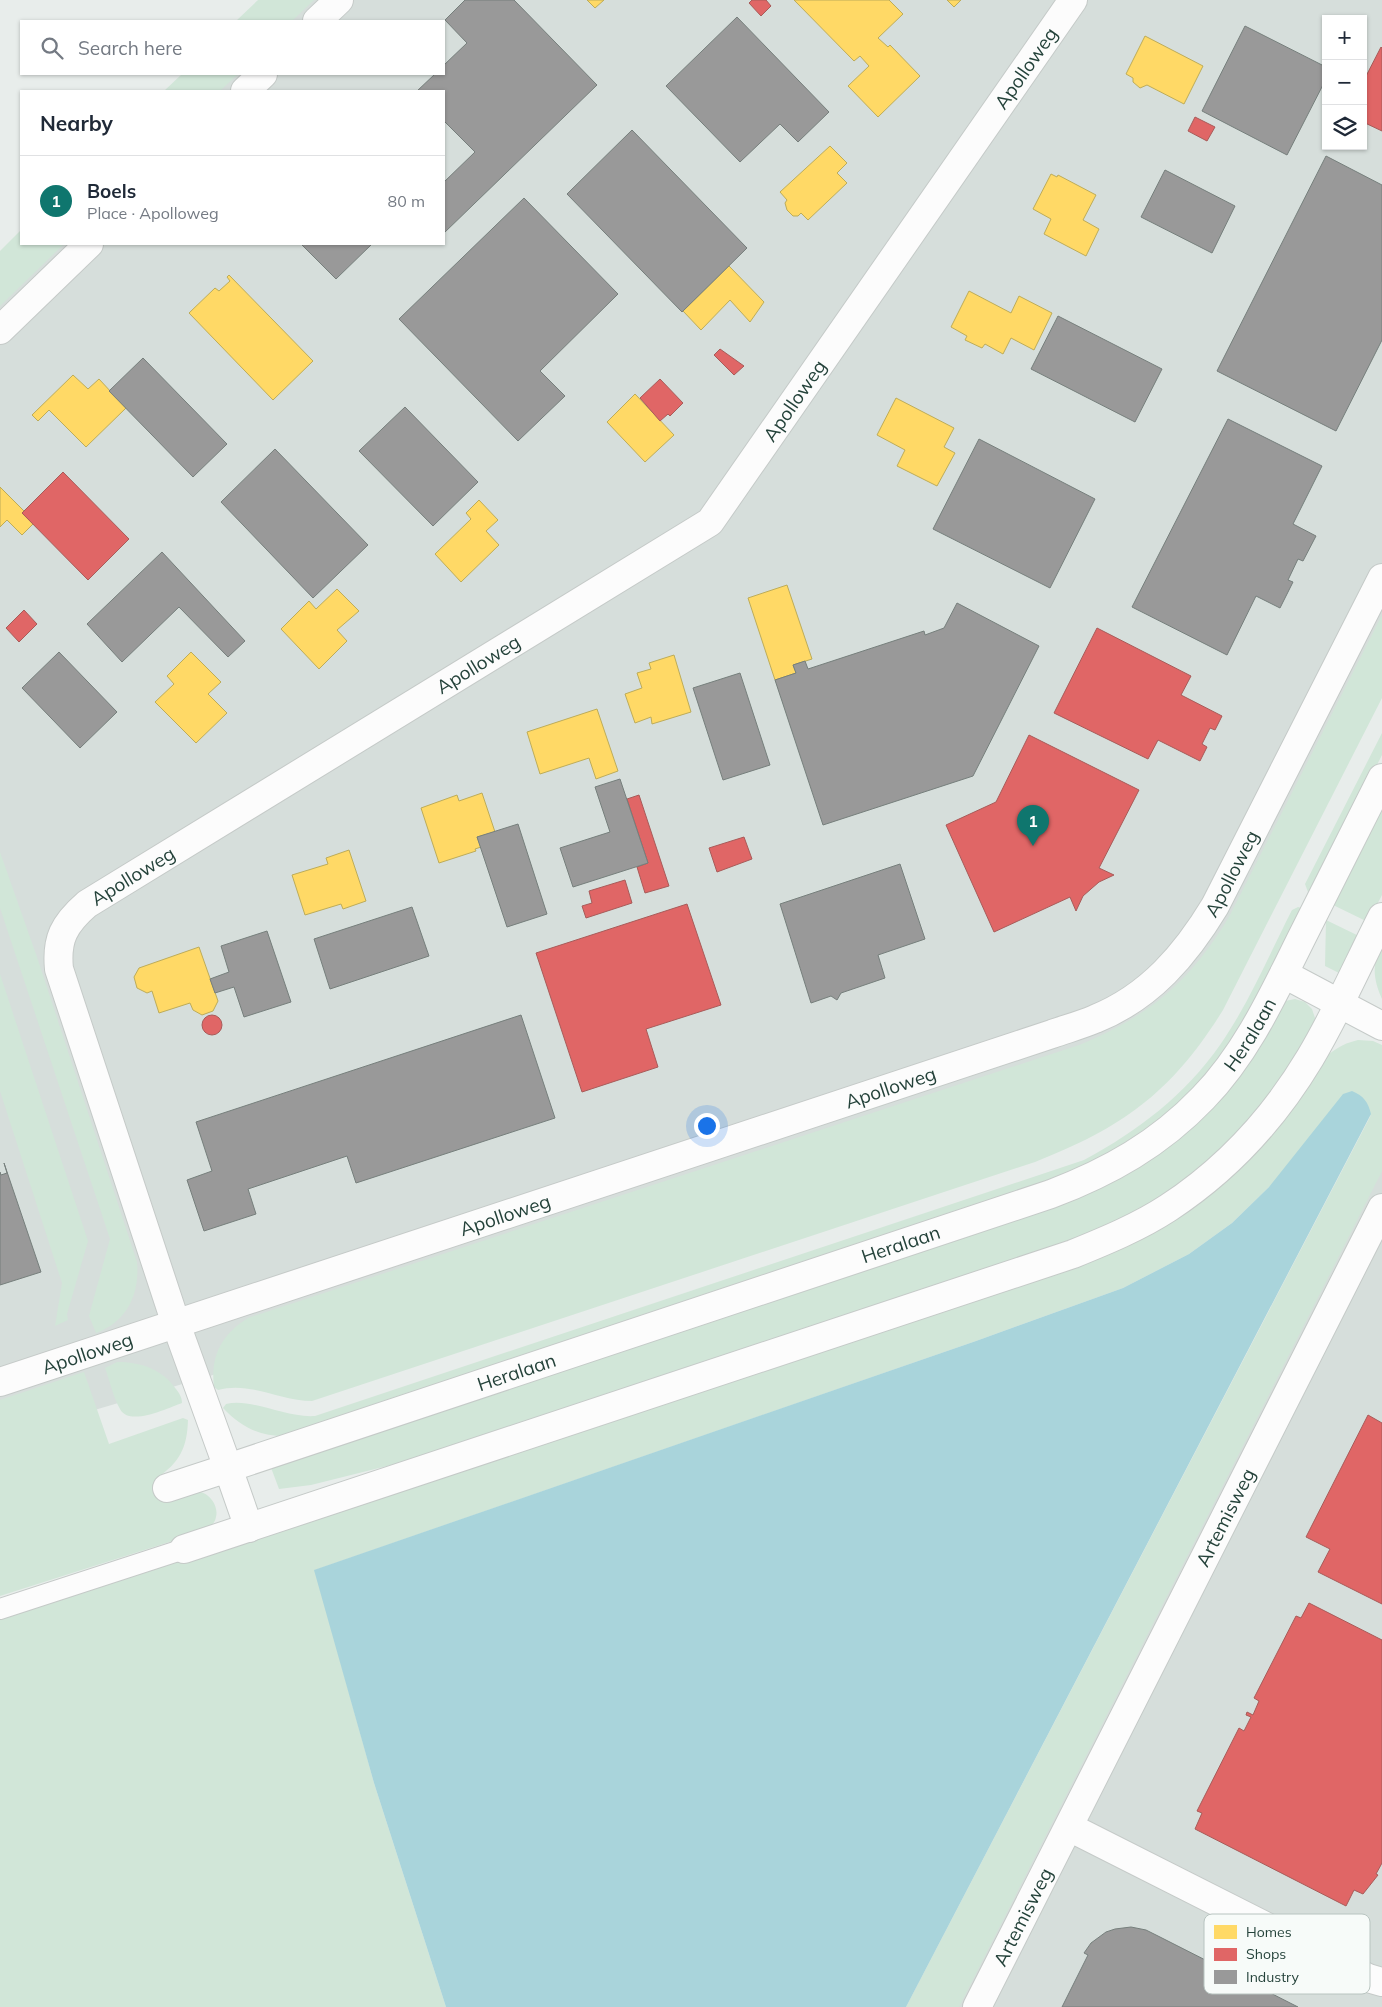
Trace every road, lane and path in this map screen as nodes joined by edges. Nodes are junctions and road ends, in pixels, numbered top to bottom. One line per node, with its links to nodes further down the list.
1 (339, 0): 3 (street)
2 (1073, 0): 15 (street, Apolloweg)
3 (318, 20)
4 (262, 75): 5 (street)
5 (246, 90)
6 (88, 245): 7 (street)
7 (0, 330)
8 (1382, 578): 15 (street, Apolloweg)
9 (1382, 778): 11 (street, Heralaan)
10 (1382, 917): 12 (street)
11 (1284, 974): 12 (street); 17 (street, Heralaan)
12 (1339, 1004): 13 (street); 19 (street)
13 (1382, 1026)
14 (1382, 1208): 22 (street, Artemisweg)
15 (176, 1324): 16 (street, Apolloweg); 17 (street)
16 (0, 1382)
17 (228, 1468): 18 (street, Heralaan); 19 (street)
18 (166, 1488)
19 (249, 1528): 20 (street)
20 (184, 1549): 21 (lane)
21 (0, 1608)
22 (1069, 1827): 23 (street); 24 (street, Artemisweg)
23 (1241, 1914)
24 (977, 2007)

